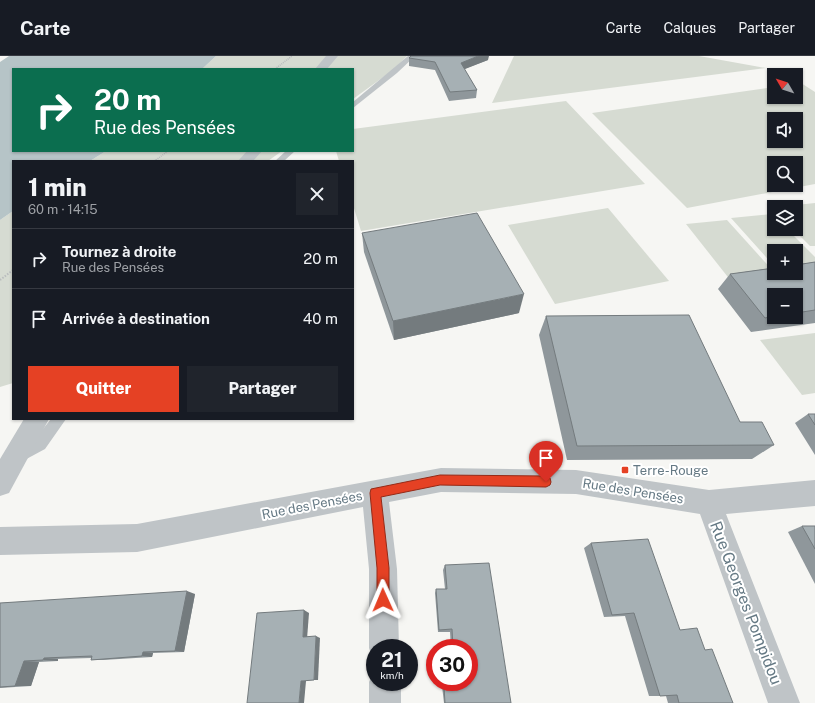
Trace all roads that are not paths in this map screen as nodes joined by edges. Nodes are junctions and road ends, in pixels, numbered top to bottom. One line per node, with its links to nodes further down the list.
1 (332, 56): 3 (street)
2 (412, 56): 4 (lane)
3 (322, 68)
4 (354, 105)
5 (254, 152): 7 (street)
6 (290, 152): 8 (lane)
7 (246, 160)
8 (280, 160)
9 (36, 420): 11 (street)
10 (58, 420): 11 (lane)
11 (14, 459): 12 (street)
12 (0, 484)
13 (375, 493): 15 (street, Rue des Pensées); 16 (street, Rue des Pensées); 17 (street)
14 (815, 493): 15 (street, Rue des Pensées)
15 (709, 503): 20 (street, Rue Georges Pompidou)
16 (0, 541)
17 (384, 639)
18 (385, 691): 19 (street)
19 (385, 703)
20 (784, 703)

